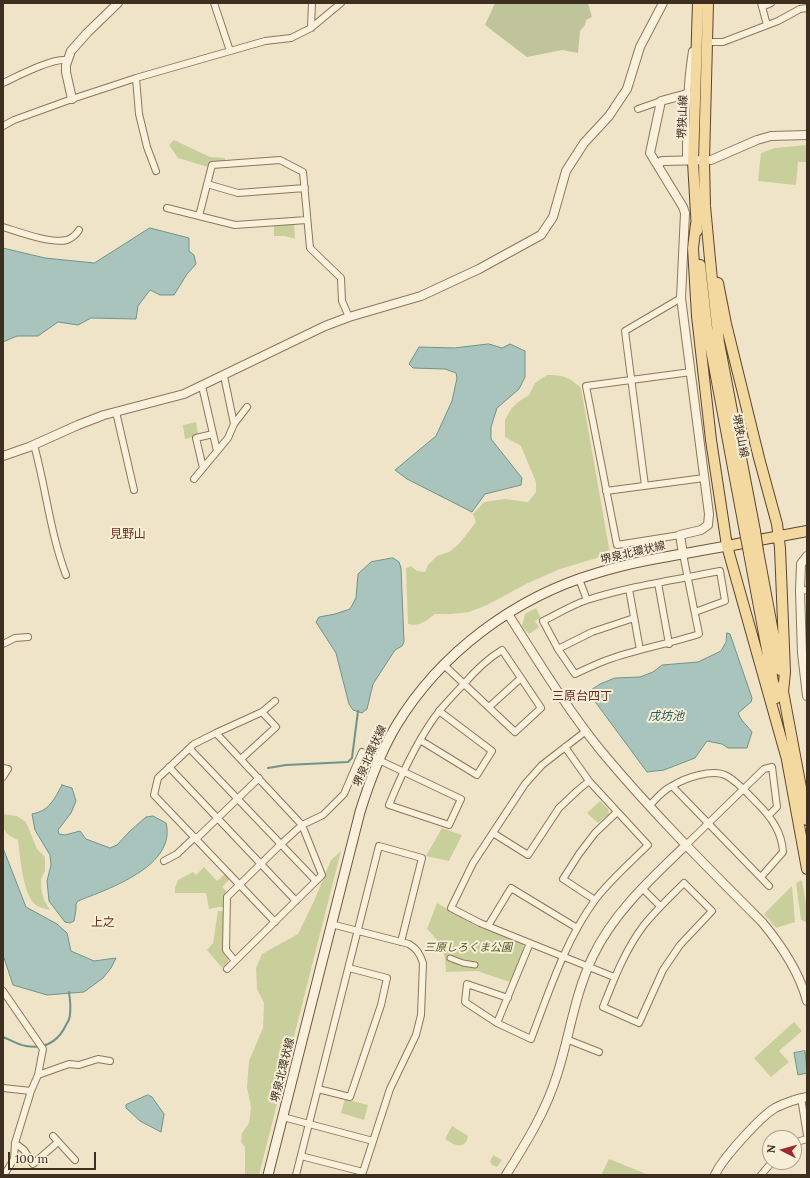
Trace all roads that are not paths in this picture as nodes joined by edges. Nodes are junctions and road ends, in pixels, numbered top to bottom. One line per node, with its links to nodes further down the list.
1 (118, 3): 15 (street)
2 (214, 3): 14 (street)
3 (312, 3): 12 (street)
4 (341, 3): 12 (street)
5 (663, 3): 38 (street)
6 (698, 3): 13 (main road, 堺狭山線)
7 (708, 3): 13 (main road, 堺狭山線)
8 (771, 3): 9 (street)
9 (761, 5): 11 (street)
10 (807, 8): 11 (street)
11 (767, 25): 13 (street)
12 (311, 28): 14 (street)
13 (702, 42): 18 (street); 24 (main road, 堺狭山線); 25 (main road, 堺狭山線)
14 (230, 51): 16 (street)
15 (68, 60): 17 (street); 19 (street)
16 (136, 78): 19 (street); 27 (street)
17 (3, 83)
18 (687, 94): 20 (street); 24 (street)
19 (72, 99): 22 (street)
20 (661, 101): 21 (street); 26 (street)
21 (638, 109)
22 (3, 126)
23 (807, 136): 25 (street)
24 (690, 161): 25 (street); 26 (street); 33 (main road, 堺狭山線)
25 (704, 161): 34 (main road, 堺狭山線)
26 (658, 164): 37 (street)
27 (156, 171)
28 (207, 184): 29 (street); 29 (street); 31 (street)
29 (305, 188): 32 (street)
30 (167, 208): 31 (street)
31 (198, 216): 32 (street)
32 (308, 220): 38 (street)
33 (696, 224): 56 (main road, 堺狭山線); 60 (main road)
34 (707, 226): 56 (main road, 堺狭山線); 59 (main road)
35 (3, 227): 36 (street)
36 (79, 230)
37 (681, 298): 39 (street); 41 (street)
38 (349, 317): 40 (street)
39 (691, 372): 41 (street); 51 (street)
40 (224, 376): 42 (street); 45 (street)
41 (630, 380): 53 (street); 55 (street)
42 (202, 386): 44 (street); 46 (street)
43 (247, 407): 45 (street)
44 (116, 412): 47 (street); 54 (street)
45 (234, 424): 48 (street)
46 (213, 434): 48 (street); 50 (street)
47 (34, 445): 49 (street); 64 (street)
48 (217, 451): 50 (street)
49 (3, 456)
50 (203, 468): 52 (street)
51 (704, 478): 53 (street); 58 (street)
52 (194, 479)
53 (645, 486): 55 (street)
54 (134, 490)
55 (606, 491): 58 (street)
56 (750, 531): 61 (main road, 堺狭山線, bridge)
57 (807, 531): 59 (main road)
58 (680, 535): 62 (street)
59 (779, 536): 60 (main road); 83 (main road)
60 (727, 546): 62 (main road, 堺泉北環状線); 94 (main road)
61 (754, 552): 83 (main road, 堺狭山線); 94 (main road, 堺狭山線)
62 (683, 554): 65 (street); 66 (main road, 堺泉北環状線)
63 (807, 556): 69 (street)
64 (66, 575)
65 (687, 578): 67 (street); 71 (street); 71 (street)
66 (579, 579): 70 (street); 72 (main road, 堺泉北環状線)
67 (658, 583): 68 (street); 76 (street)
68 (628, 589): 70 (street); 73 (street)
69 (804, 590): 79 (street)
70 (587, 600): 77 (street)
71 (695, 612): 76 (street)
72 (508, 614): 80 (main road, 堺泉北環状線); 89 (street)
73 (634, 618): 77 (street); 78 (street)
74 (28, 637): 75 (street)
75 (3, 644)
76 (668, 644): 78 (street)
77 (558, 649): 78 (street)
78 (640, 650)
79 (804, 652): 84 (street)
80 (444, 665): 82 (street); 96 (main road, 堺泉北環状線)
81 (521, 678): 82 (street); 86 (street); 86 (street)
82 (463, 684): 86 (street); 87 (street)
83 (783, 692): 110 (main road, 堺狭山線)
84 (807, 696)
85 (275, 701): 88 (street)
86 (489, 707)
87 (439, 711): 91 (street); 91 (street)
88 (262, 712): 90 (street); 95 (street)
89 (586, 731): 92 (street); 106 (street)
90 (216, 733): 93 (street); 95 (street)
91 (420, 740): 99 (street)
92 (565, 746): 102 (street); 113 (street)
93 (190, 749): 97 (street); 105 (street)
94 (786, 756): 119 (main road, 堺狭山線)
95 (241, 760): 101 (street)
96 (379, 760): 99 (street); 112 (street); 129 (main road, 堺泉北環状線)
97 (169, 767): 109 (street); 114 (street)
98 (3, 768): 100 (street)
99 (403, 771): 99 (street)
100 (3, 777)
101 (259, 778): 105 (street); 112 (street)
102 (589, 781): 107 (street); 113 (street)
103 (672, 786): 104 (street); 106 (street); 111 (street)
104 (743, 789): 108 (street); 108 (street); 111 (street)
105 (238, 799): 109 (street); 115 (street)
106 (649, 806): 116 (street)
107 (617, 812): 125 (street); 125 (street)
108 (769, 815): 120 (street)
109 (218, 818): 114 (street); 118 (street)
110 (807, 820)
111 (708, 823): 116 (street); 120 (street)
112 (302, 825): 115 (street); 121 (street)
113 (492, 833): 130 (street)
114 (196, 838): 117 (street); 122 (street)
115 (280, 845): 118 (street); 121 (street)
116 (686, 846): 124 (street); 145 (street)
117 (164, 861)
118 (261, 864): 122 (street); 126 (street)
119 (807, 869)
120 (761, 877): 123 (street)
121 (316, 882): 126 (street)
122 (241, 885): 128 (street); 137 (street)
123 (769, 886)
124 (642, 888): 127 (street); 139 (street)
125 (595, 900): 131 (street)
126 (296, 901): 128 (street)
127 (660, 906): 142 (street); 142 (street)
128 (275, 922): 137 (street)
129 (331, 924): 132 (street); 155 (main road, 堺泉北環状線)
130 (488, 926): 131 (street); 134 (street)
131 (577, 928): 135 (street)
132 (358, 930): 133 (street); 133 (street); 140 (street)
133 (401, 942): 158 (street)
134 (530, 944): 135 (street); 144 (street)
135 (564, 957): 139 (street); 146 (street)
136 (450, 958): 138 (street)
137 (235, 961): 141 (street)
138 (475, 965)
139 (589, 967): 142 (street); 147 (street)
140 (349, 968): 152 (street); 152 (street)
141 (226, 969)
142 (614, 977)
143 (3, 991): 150 (street)
144 (508, 998): 146 (street); 146 (street)
145 (807, 1001)
146 (498, 1023)
147 (566, 1039): 148 (street); 165 (street)
148 (599, 1052)
149 (110, 1061): 150 (street)
150 (38, 1075): 153 (street)
151 (3, 1088): 153 (street)
152 (318, 1090): 156 (street)
153 (31, 1091): 159 (street)
154 (804, 1097): 157 (street); 166 (street)
155 (283, 1117): 156 (street); 163 (main road, 堺泉北環状線)
156 (309, 1124): 158 (street); 160 (street)
157 (807, 1135)
158 (373, 1141): 160 (street)
159 (15, 1143): 161 (street); 162 (street)
160 (301, 1156): 164 (street)
161 (75, 1160)
162 (4, 1175)
163 (268, 1175)
164 (296, 1175)
165 (506, 1175)
166 (715, 1175)

